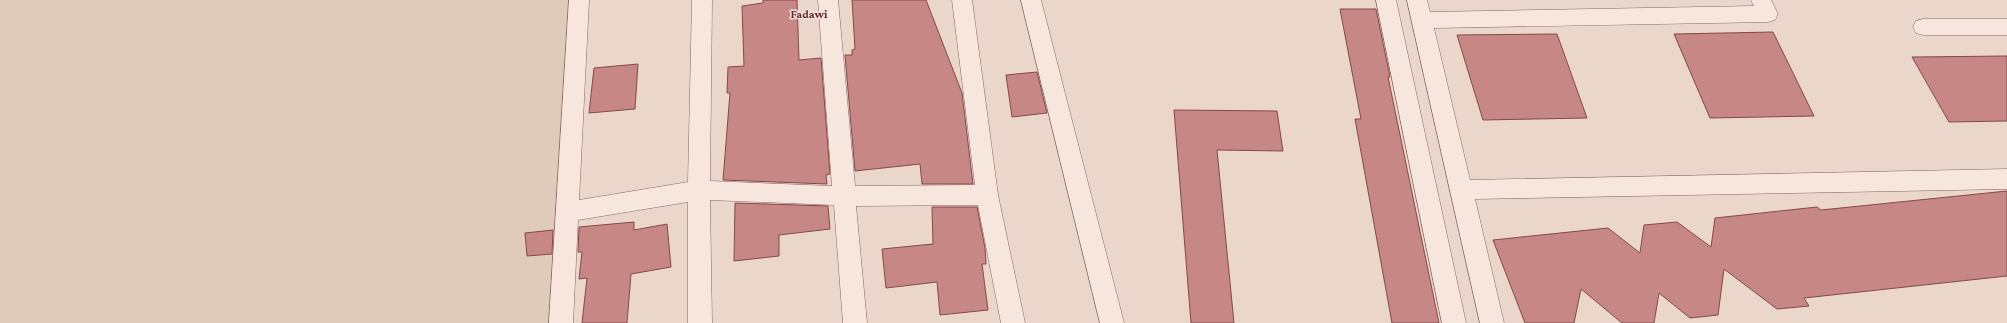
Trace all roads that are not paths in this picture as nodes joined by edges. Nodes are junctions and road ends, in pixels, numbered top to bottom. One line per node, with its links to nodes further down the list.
1 (579, 0): 16 (street)
2 (702, 0): 12 (street)
3 (828, 0): 15 (street)
4 (962, 0): 14 (street)
5 (1031, 0): 21 (street)
6 (1386, 0): 22 (street)
7 (1761, 0): 8 (street)
8 (1419, 10): 13 (street)
9 (1923, 27): 10 (street)
10 (2007, 27)
11 (2007, 179): 13 (street)
12 (699, 190): 15 (street); 16 (street); 18 (street)
13 (1462, 190): 23 (street)
14 (987, 195): 15 (street); 20 (street)
15 (844, 196): 19 (street)
16 (567, 212): 17 (street)
17 (561, 323)
18 (700, 323)
19 (855, 323)
20 (1012, 323)
21 (1112, 323)
22 (1454, 323)
23 (1492, 323)

